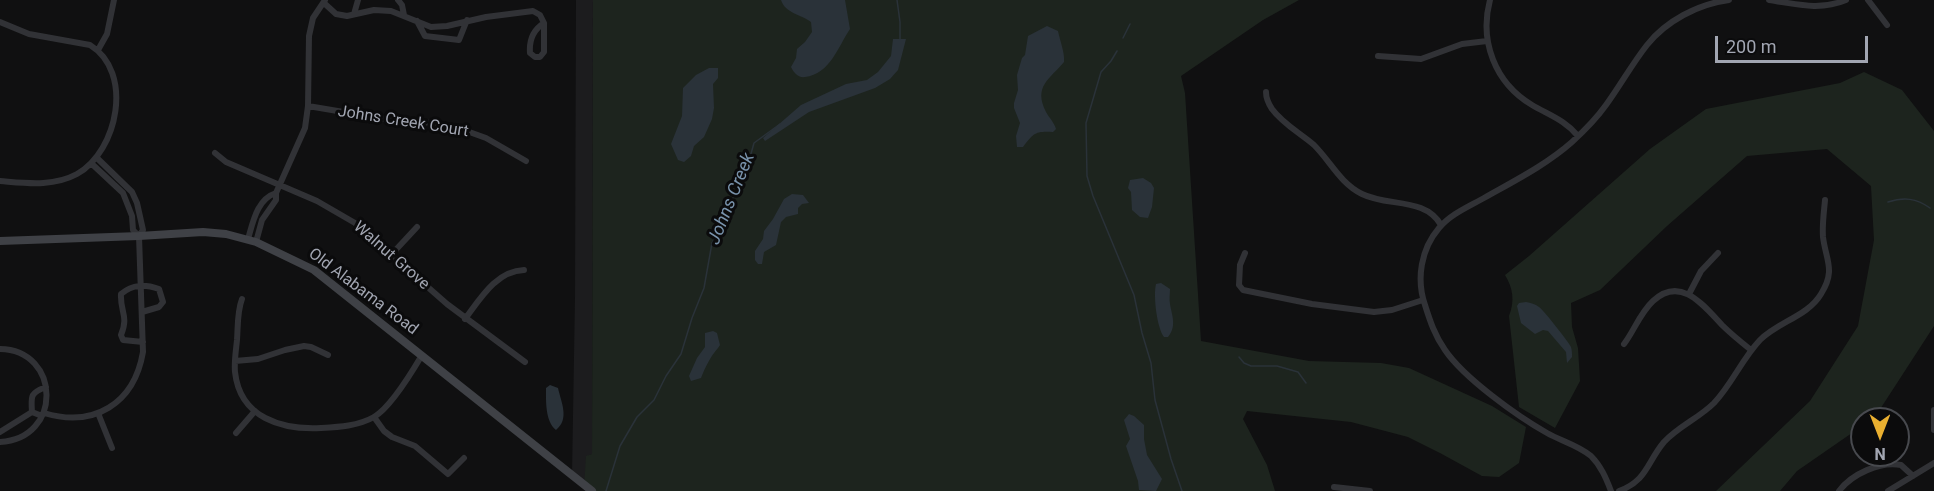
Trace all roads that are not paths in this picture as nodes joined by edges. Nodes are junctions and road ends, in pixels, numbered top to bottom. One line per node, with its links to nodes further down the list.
1 (114, 0): 19 (street)
2 (358, 0): 11 (street)
3 (399, 0): 12 (street)
4 (1490, 0): 18 (street)
5 (1729, 0): 23 (street)
6 (1769, 0): 10 (street)
7 (1846, 0): 10 (street)
8 (1868, 0): 17 (street)
9 (324, 1): 11 (street); 22 (street)
10 (1782, 1)
11 (354, 14): 12 (street)
12 (404, 15): 13 (street)
13 (416, 20): 14 (street); 14 (street)
14 (467, 20): 16 (street)
15 (0, 22): 19 (street)
16 (544, 23): 16 (street)
17 (1887, 25)
18 (1487, 41): 20 (street); 23 (street)
19 (98, 50): 25 (street)
20 (1378, 56)
21 (1266, 92): 32 (street)
22 (308, 106): 26 (street, Johns Creek Court); 28 (street)
23 (1578, 136): 32 (street)
24 (215, 153): 28 (street, Walnut Grove)
25 (95, 161): 27 (street); 30 (street); 31 (street)
26 (526, 161)
27 (0, 181)
28 (280, 185): 35 (street); 39 (street, Walnut Grove)
29 (1825, 200): 50 (street)
30 (140, 214): 31 (street); 34 (street)
31 (132, 216): 34 (street)
32 (1441, 225): 44 (street)
33 (417, 227): 39 (street)
34 (139, 236): 35 (main road, Old Alabama Road); 36 (main road, Old Alabama Road); 41 (street)
35 (252, 240): 52 (main road, Old Alabama Road)
36 (0, 241)
37 (1245, 253): 44 (street)
38 (1718, 253): 42 (street)
39 (391, 255): 46 (street, Walnut Grove)
40 (524, 270): 46 (street)
41 (141, 285): 45 (street); 45 (street); 47 (street)
42 (1689, 294): 48 (street); 50 (street)
43 (242, 299): 53 (street)
44 (1423, 300): 73 (street)
45 (142, 312): 47 (street)
46 (465, 318): 54 (street, Walnut Grove)
47 (143, 342): 59 (street)
48 (1624, 344)
49 (0, 350): 55 (street)
50 (1751, 350): 74 (street)
51 (328, 355): 53 (street)
52 (422, 355): 61 (street); 71 (main road, Old Alabama Road)
53 (235, 361): 57 (street)
54 (525, 362)
55 (46, 387): 58 (street); 60 (street)
56 (1934, 410): 62 (street)
57 (255, 411): 61 (street); 64 (street)
58 (32, 412): 60 (street); 63 (street)
59 (98, 413): 60 (street); 66 (street)
60 (43, 415): 65 (street)
61 (374, 417): 67 (street)
62 (1934, 430)
63 (0, 432)
64 (236, 433)
65 (0, 442)
66 (112, 448)
67 (464, 458)
68 (1934, 463): 69 (street)
69 (1912, 476): 75 (street); 76 (street)
70 (1334, 487): 72 (street)
71 (590, 489)
72 (1370, 491)
73 (1611, 491)
74 (1619, 491)
75 (1839, 491)
76 (1888, 491)

